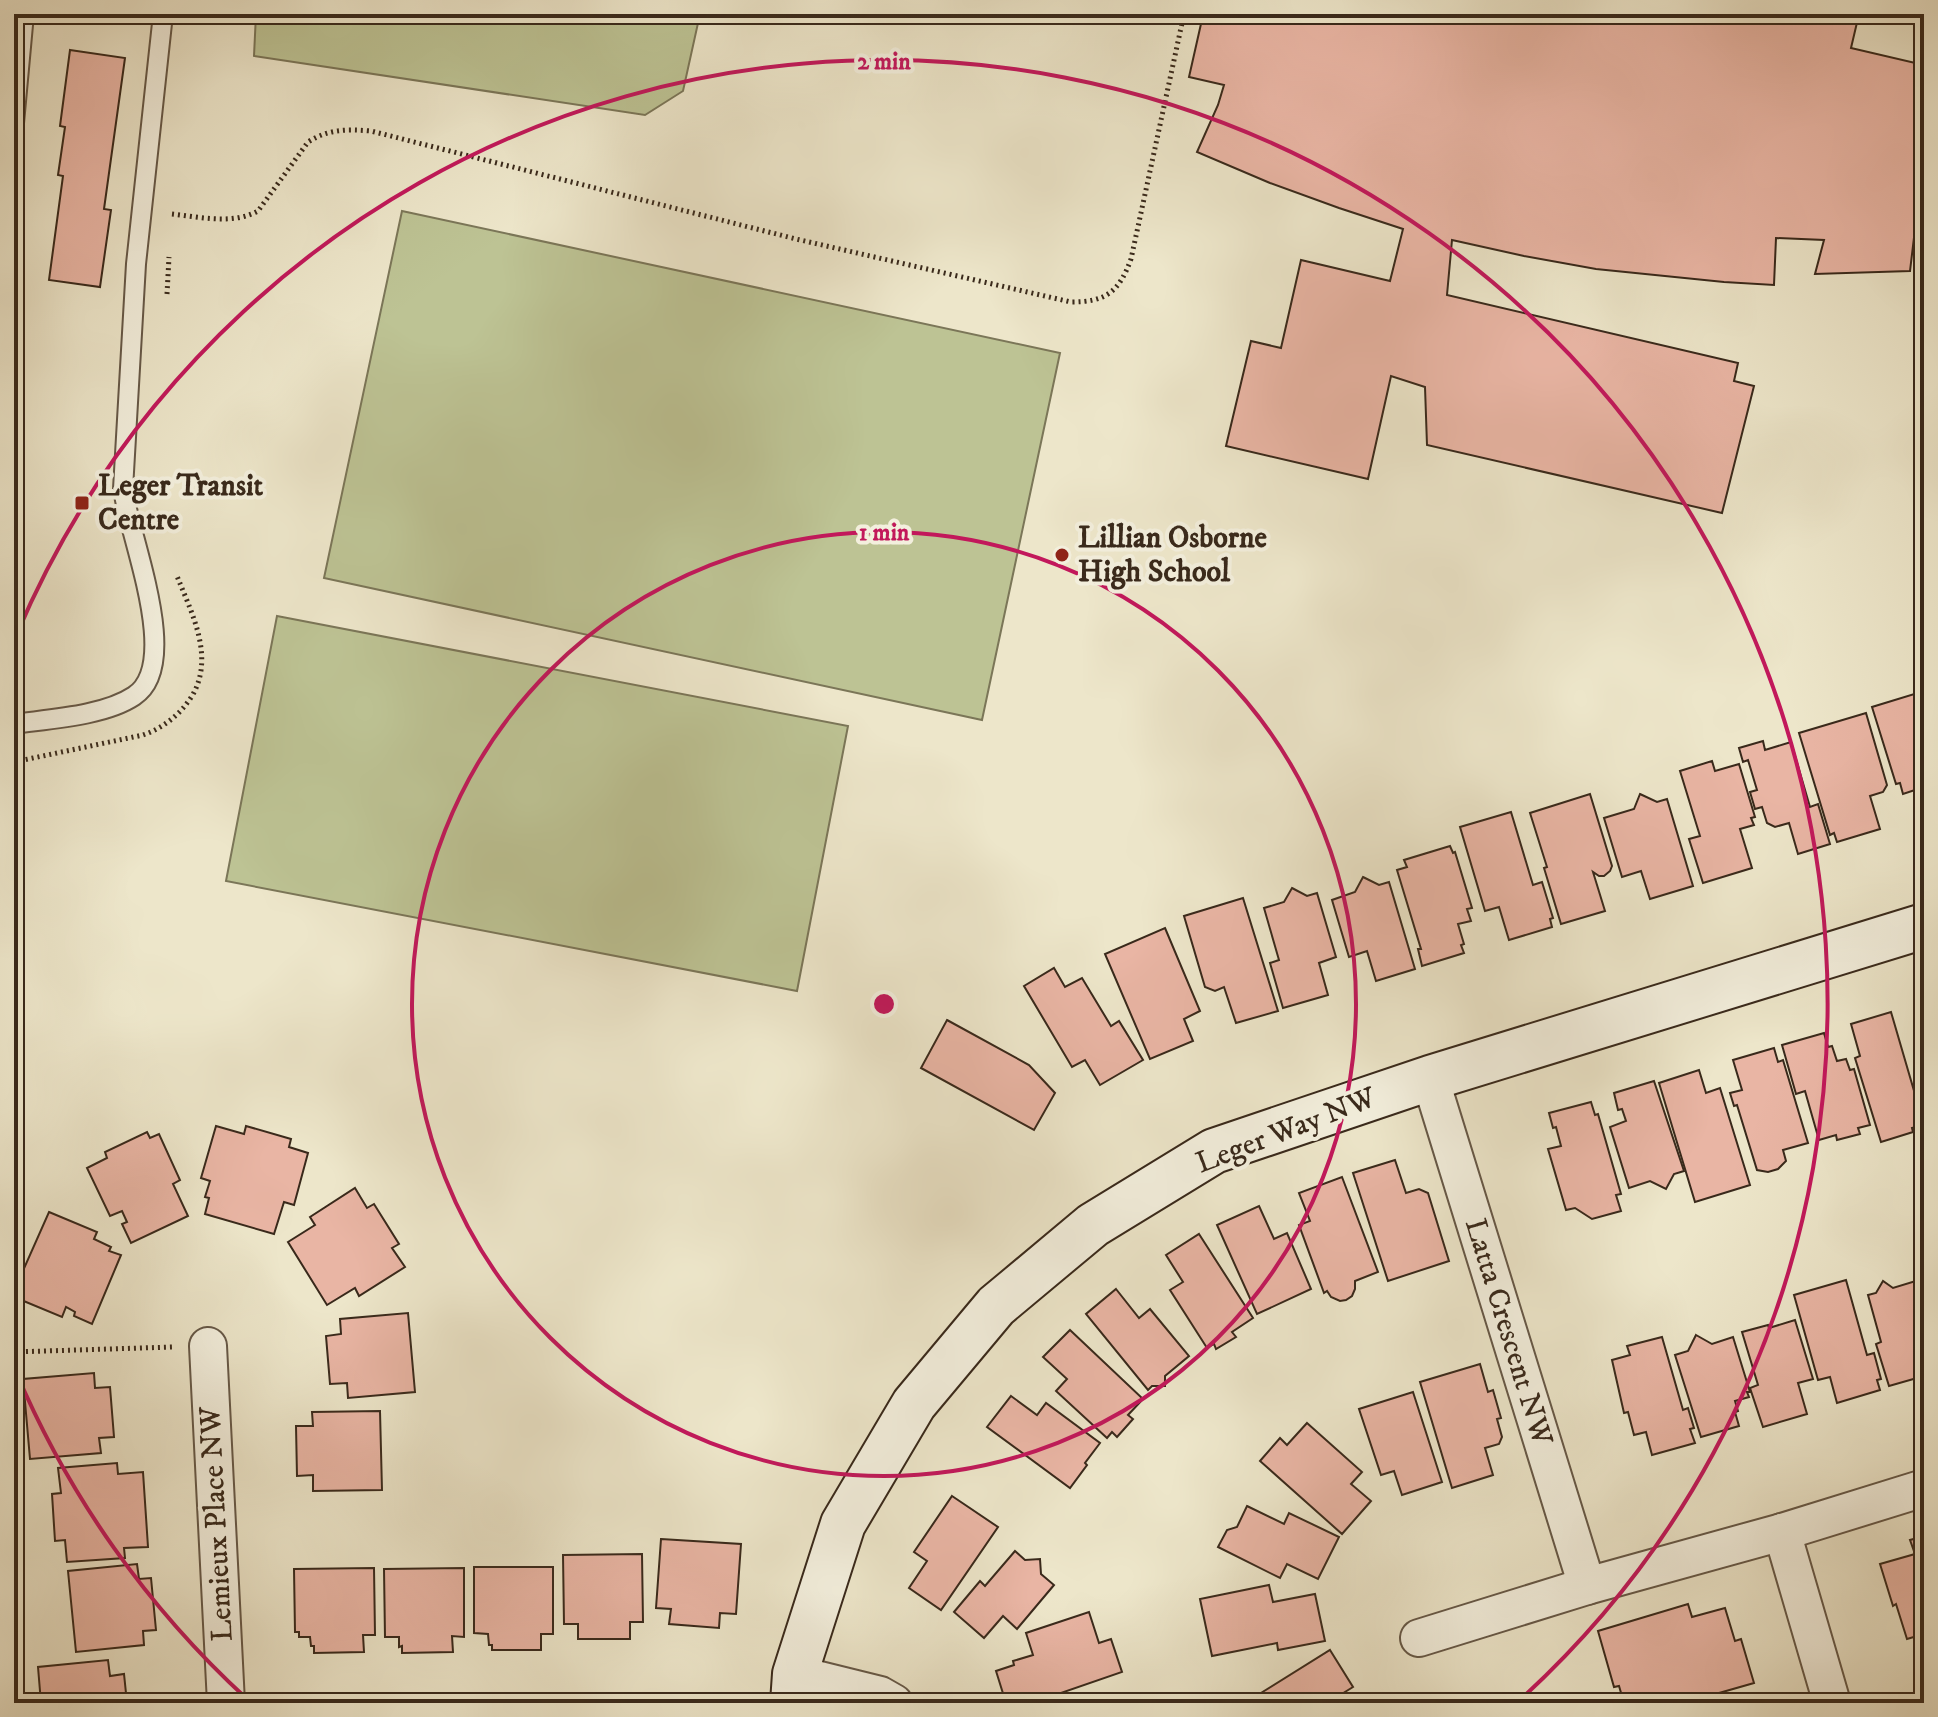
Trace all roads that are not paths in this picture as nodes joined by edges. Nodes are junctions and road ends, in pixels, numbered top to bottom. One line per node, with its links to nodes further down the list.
1 (24, 14): 3 (lane)
2 (163, 14): 4 (lane)
3 (14, 123)
4 (14, 724)
5 (1924, 926): 6 (street, Leger Way NW)
6 (1430, 1078): 10 (street, Latta Crescent NW); 12 (street, Leger Way NW)
7 (208, 1346): 13 (street, Lemieux Place NW)
8 (1924, 1488): 9 (street)
9 (1782, 1532): 10 (street); 15 (street)
10 (1587, 1586): 11 (street)
11 (1419, 1638)
12 (794, 1689): 14 (street, Leger Way NW)
13 (226, 1703)
14 (894, 1703)
15 (1832, 1703)

